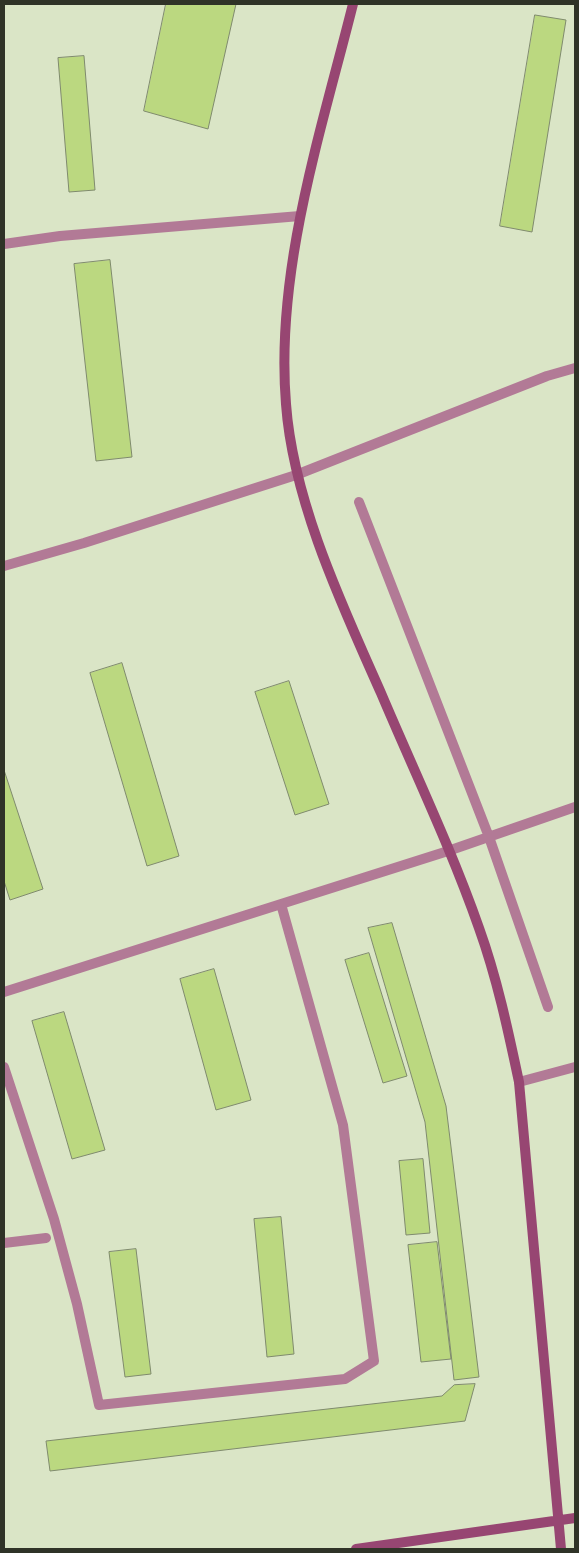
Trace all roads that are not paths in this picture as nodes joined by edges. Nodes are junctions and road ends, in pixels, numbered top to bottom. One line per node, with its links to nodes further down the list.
1 (353, 4): 2 (street)
2 (300, 216): 3 (street); 5 (street)
3 (4, 244)
4 (575, 368): 5 (street)
5 (296, 475): 7 (street); 10 (street)
6 (359, 502): 9 (street)
7 (4, 566)
8 (575, 807): 9 (street)
9 (489, 837): 10 (street); 13 (street)
10 (448, 851): 11 (street); 16 (street)
11 (281, 904): 12 (street); 14 (street)
12 (4, 992)
13 (548, 1007)
14 (4, 1067)
15 (575, 1067): 16 (street)
16 (519, 1082): 20 (street)
17 (46, 1238): 18 (street)
18 (4, 1243)
19 (575, 1518): 20 (street)
20 (558, 1520): 21 (street); 22 (street)
21 (356, 1549)
22 (561, 1549)

